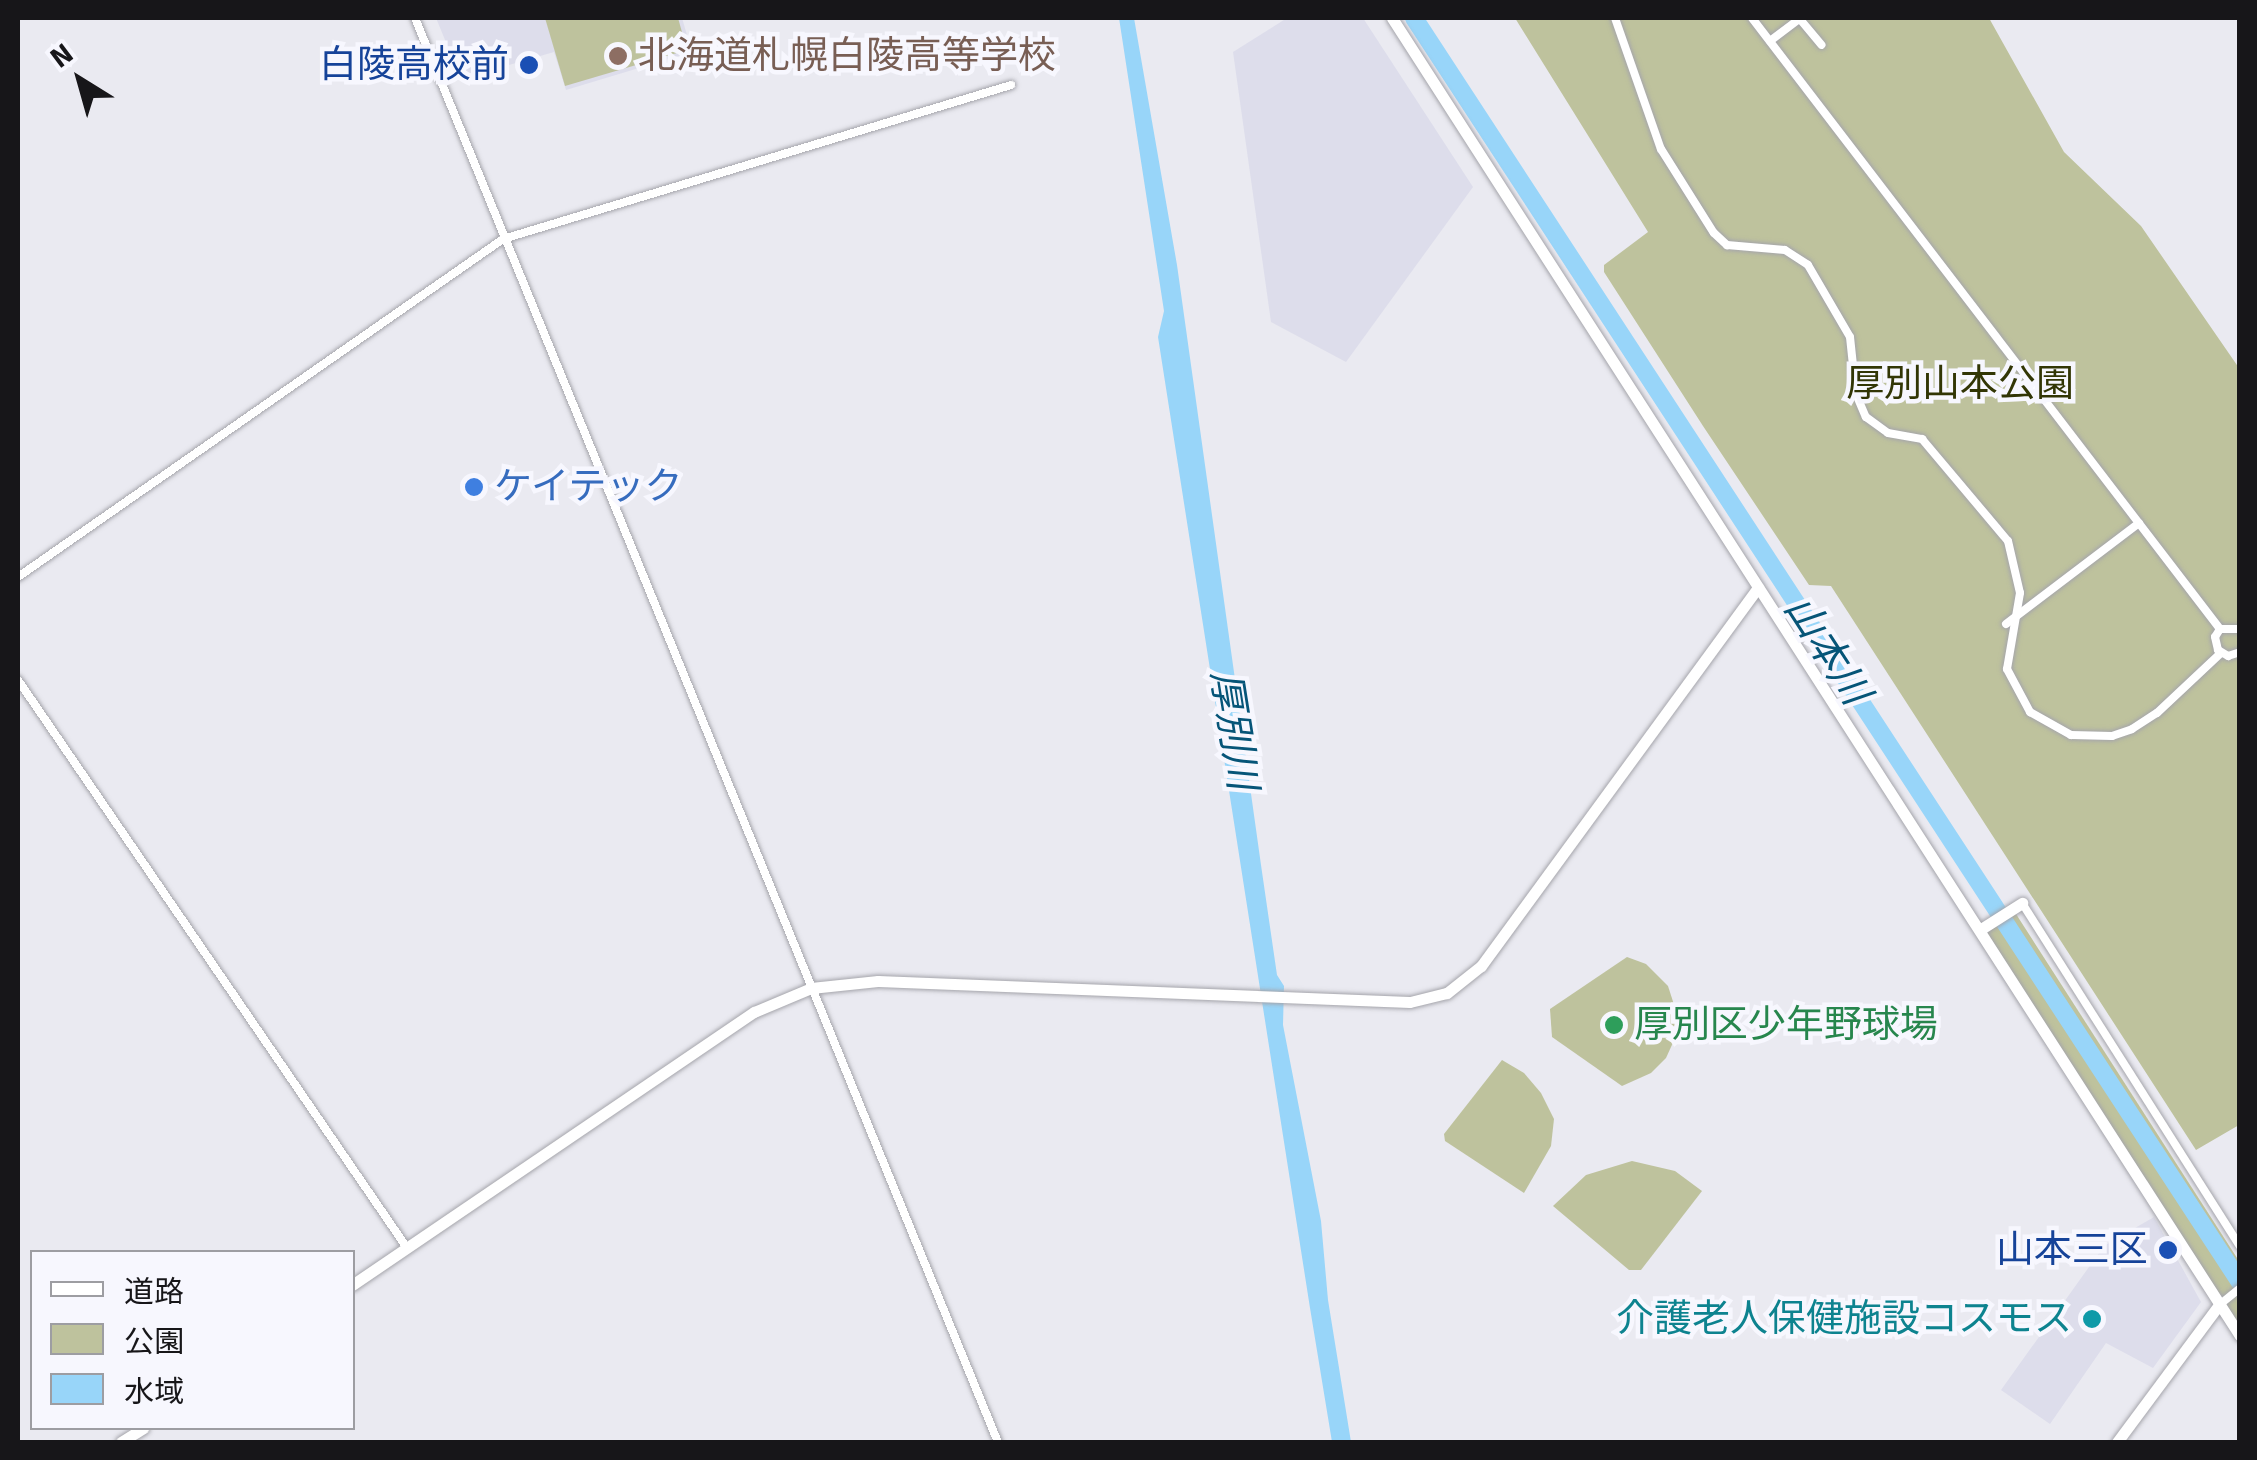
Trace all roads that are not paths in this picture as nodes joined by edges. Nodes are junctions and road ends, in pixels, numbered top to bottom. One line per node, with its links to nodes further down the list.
1 (415, 18): 9 (street)
2 (1392, 18): 12 (street)
3 (1615, 18): 13 (street)
4 (1752, 18): 6 (street)
5 (1800, 18): 6 (street); 7 (street)
6 (1770, 41): 10 (street)
7 (1822, 45)
8 (1011, 85): 9 (street)
9 (504, 240): 11 (street); 22 (street)
10 (2139, 523): 13 (street); 15 (street)
11 (18, 577)
12 (1758, 587): 21 (street); 22 (street)
13 (2015, 618): 14 (street); 18 (street)
14 (2006, 624)
15 (2220, 629): 16 (street); 18 (street)
16 (2240, 630)
17 (2240, 652): 18 (street)
18 (2220, 653)
19 (18, 680): 24 (street)
20 (2019, 905): 21 (street); 23 (street)
21 (1981, 929): 27 (street)
22 (811, 988): 24 (street); 29 (street)
23 (2240, 1246)
24 (407, 1248): 25 (street)
25 (355, 1283)
26 (2237, 1290): 27 (street)
27 (2218, 1306): 28 (street); 30 (street)
28 (2240, 1336)
29 (998, 1442)
30 (2118, 1442)

